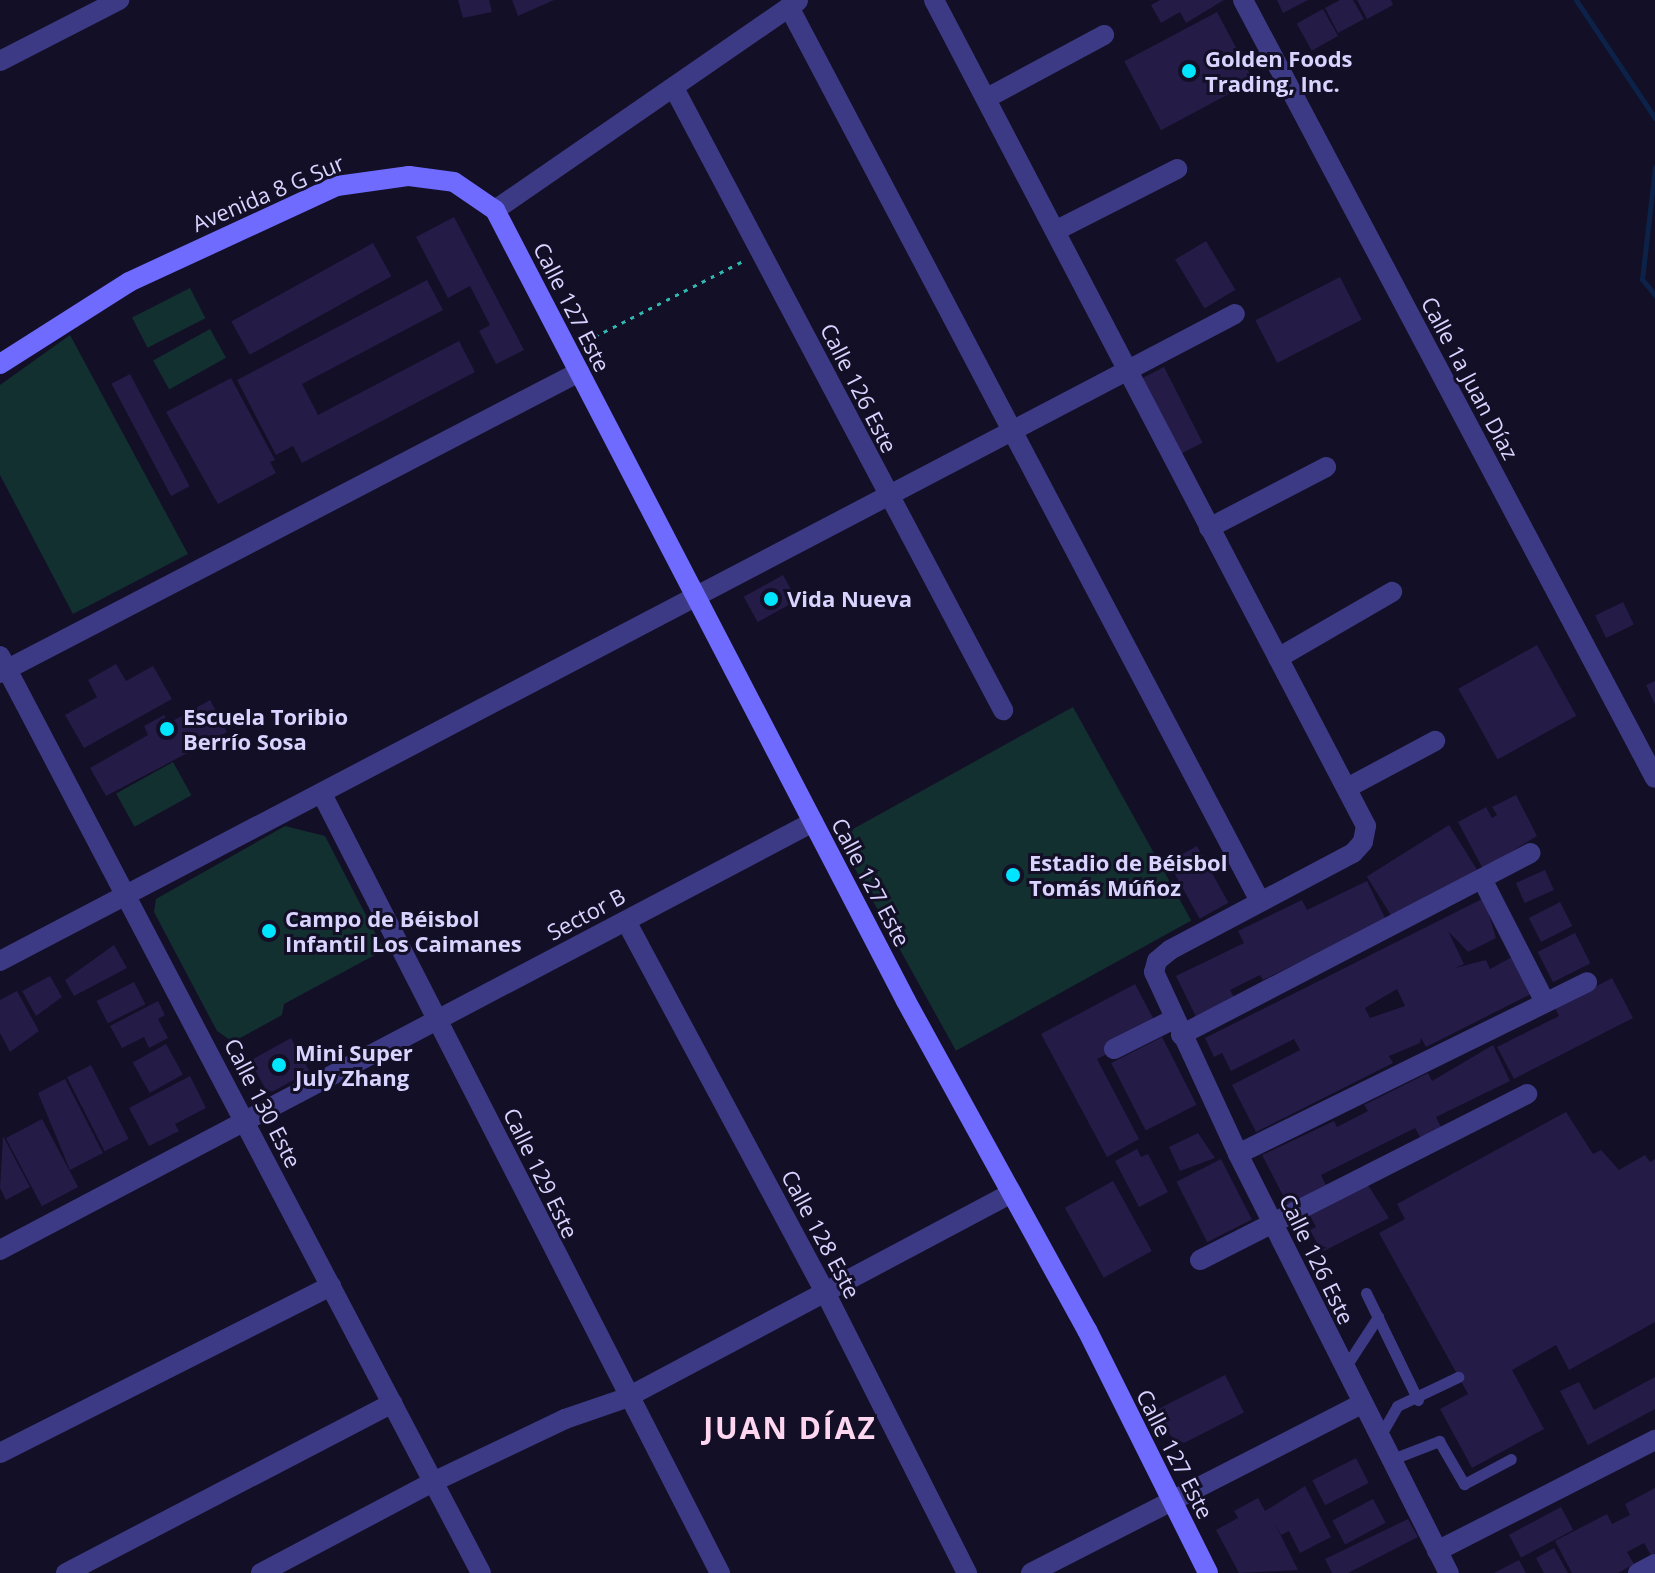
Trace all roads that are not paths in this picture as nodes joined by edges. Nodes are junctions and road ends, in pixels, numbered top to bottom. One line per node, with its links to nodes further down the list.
1 (119, 0): 6 (street)
2 (934, 0): 8 (street)
3 (1243, 0): 26 (street, Calle 1a Juan Díaz)
4 (794, 4): 7 (street); 16 (street)
5 (1104, 35): 8 (street)
6 (0, 61)
7 (674, 88): 10 (street); 18 (street, Calle 126 Este)
8 (987, 98): 11 (street)
9 (1177, 169): 11 (street)
10 (495, 210): 13 (street, Avenida 8 G Sur); 15 (street, Calle 127 Este)
11 (1057, 230): 14 (street)
12 (1235, 314): 14 (street)
13 (0, 364)
14 (1127, 369): 16 (street); 19 (street)
15 (579, 372): 21 (street, Calle 127 Este); 23 (street)
16 (1012, 433): 18 (street); 33 (street)
17 (1326, 467): 19 (street)
18 (888, 497): 21 (street); 24 (street, Calle 126 Este)
19 (1209, 528): 22 (street)
20 (1392, 592): 22 (street)
21 (696, 596): 28 (street); 29 (street, Calle 127 Este)
22 (1278, 658): 27 (street)
23 (2, 666): 32 (street, Calle 130 Este)
24 (1003, 710)
25 (1435, 741): 27 (street)
26 (1655, 778)
27 (1347, 788): 33 (street)
28 (322, 794): 32 (street); 38 (street, Calle 129 Este)
29 (813, 822): 34 (street, Sector B); 44 (street, Calle 127 Este)
30 (1531, 853): 31 (street)
31 (1482, 879): 37 (street); 39 (street)
32 (128, 895): 35 (street); 42 (street, Calle 130 Este)
33 (1260, 901): 39 (street, Calle 126 Este)
34 (626, 921): 38 (street, Sector B); 49 (street, Calle 128 Este)
35 (0, 961)
36 (1587, 982): 37 (street)
37 (1545, 1002): 43 (street)
38 (439, 1018): 42 (street, Sector B); 54 (street, Calle 129 Este)
39 (1177, 1027): 40 (street); 43 (street, Calle 126 Este)
40 (1114, 1049)
41 (1527, 1094): 45 (street)
42 (244, 1119): 46 (street, Sector B); 48 (street, Calle 130 Este)
43 (1238, 1154): 45 (street, Calle 126 Este)
44 (1012, 1193): 49 (street); 64 (street, Calle 127 Este)
45 (1272, 1223): 47 (street); 52 (street, Calle 126 Este)
46 (0, 1250)
47 (1200, 1260)
48 (331, 1286): 56 (street, Calle 130 Este); 60 (street)
49 (825, 1292): 54 (street); 71 (street, Calle 128 Este)
50 (1366, 1293): 51 (lane)
51 (1378, 1317): 52 (lane); 55 (lane)
52 (1344, 1369): 57 (street, Calle 126 Este)
53 (1458, 1377): 55 (lane)
54 (626, 1398): 63 (street); 70 (street, Calle 129 Este)
55 (1418, 1400): 58 (lane)
56 (392, 1403): 63 (street, Calle 130 Este); 67 (street)
57 (1361, 1404): 58 (street, Calle 126 Este); 64 (street)
58 (1379, 1438): 62 (street, Calle 126 Este)
59 (1655, 1440): 65 (street)
60 (0, 1453)
61 (1511, 1459): 62 (lane)
62 (1390, 1460): 65 (street, Calle 126 Este)
63 (433, 1482): 68 (street); 69 (street, Calle 130 Este)
64 (1171, 1500): 72 (street); 73 (street, Calle 127 Este)
65 (1437, 1551): 74 (street, Calle 126 Este)
66 (1655, 1564): 75 (street)
67 (66, 1573)
68 (261, 1573)
69 (481, 1573)
70 (720, 1573)
71 (967, 1573)
72 (1031, 1573)
73 (1208, 1573)
74 (1449, 1573)
75 (1638, 1573)

